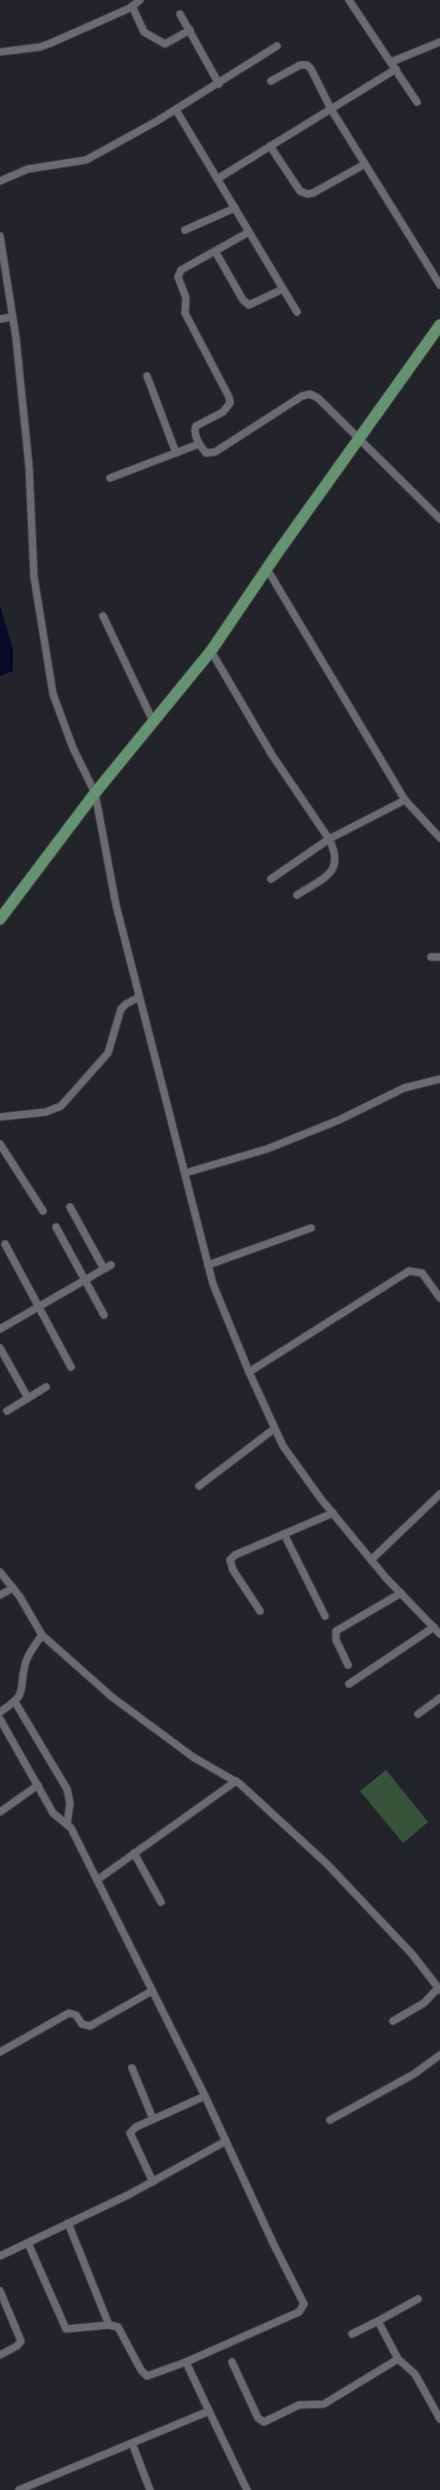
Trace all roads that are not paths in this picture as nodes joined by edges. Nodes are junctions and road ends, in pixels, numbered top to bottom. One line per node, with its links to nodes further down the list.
1 (140, 0): 3 (street)
2 (349, 0): 9 (street)
3 (132, 6): 5 (street); 8 (street)
4 (180, 14): 5 (street)
5 (190, 30): 12 (street)
6 (440, 42): 9 (street)
7 (277, 46): 12 (street)
8 (0, 52)
9 (391, 62): 10 (street)
10 (396, 69): 13 (street); 14 (street)
11 (271, 81): 14 (street)
12 (219, 84): 15 (street)
13 (416, 102)
14 (331, 109): 16 (street); 17 (street)
15 (176, 110): 18 (street); 19 (street)
16 (270, 146): 17 (street); 18 (street)
17 (365, 164): 25 (street)
18 (217, 179): 20 (street)
19 (0, 181)
20 (235, 208): 21 (street); 22 (street)
21 (185, 230)
22 (249, 232): 24 (street); 26 (street)
23 (0, 236): 28 (street)
24 (215, 251): 26 (street); 33 (street)
25 (440, 285)
26 (283, 289): 27 (street)
27 (297, 312)
28 (12, 317): 29 (street); 41 (street)
29 (0, 319)
30 (440, 326): 32 (main road)
31 (147, 376): 34 (street)
32 (360, 440): 33 (street); 36 (street); 37 (main road)
33 (200, 444): 34 (street)
34 (176, 452): 35 (street)
35 (110, 478)
36 (439, 517)
37 (267, 569): 39 (main road); 42 (street)
38 (103, 616): 40 (street)
39 (211, 651): 40 (main road); 44 (street)
40 (154, 721): 41 (main road)
41 (95, 793): 47 (main road); 50 (street)
42 (405, 800): 43 (street); 44 (street)
43 (440, 838)
44 (329, 839): 45 (street); 46 (street)
45 (271, 879)
46 (297, 895)
47 (0, 919)
48 (431, 957): 49 (street)
49 (440, 957)
50 (140, 997): 52 (street); 54 (street)
51 (440, 1079): 54 (street)
52 (0, 1117)
53 (0, 1144): 56 (street)
54 (185, 1173): 61 (street)
55 (70, 1207): 62 (street)
56 (43, 1212)
57 (56, 1227): 63 (street)
58 (311, 1228): 61 (street)
59 (5, 1244): 65 (street)
60 (111, 1265): 62 (street)
61 (208, 1265): 70 (street)
62 (104, 1269): 63 (street)
63 (84, 1280): 65 (street); 66 (street)
64 (440, 1298): 70 (street)
65 (39, 1306): 67 (street); 69 (street)
66 (104, 1315)
67 (0, 1329)
68 (0, 1348): 72 (street)
69 (71, 1367)
70 (249, 1372): 74 (street)
71 (46, 1387): 72 (street)
72 (28, 1398): 73 (street)
73 (7, 1411)
74 (274, 1429): 75 (street); 77 (street)
75 (199, 1486)
76 (440, 1494): 79 (street)
77 (333, 1513): 78 (street); 79 (street)
78 (284, 1534): 84 (street); 85 (street)
79 (371, 1560): 82 (street)
80 (0, 1572): 81 (street)
81 (13, 1588): 83 (street); 88 (street)
82 (401, 1593): 86 (street); 89 (street)
83 (0, 1595)
84 (260, 1611)
85 (325, 1616)
86 (434, 1627): 87 (street); 90 (street)
87 (440, 1634)
88 (42, 1635): 92 (street); 96 (street)
89 (348, 1665)
90 (349, 1684)
91 (440, 1698): 94 (street)
92 (14, 1702): 93 (street); 99 (street)
93 (0, 1712)
94 (418, 1714)
95 (0, 1719): 97 (street)
96 (236, 1781): 100 (street); 103 (street)
97 (38, 1785): 98 (street); 99 (street)
98 (0, 1812)
99 (67, 1824): 101 (street)
100 (134, 1853): 101 (street); 102 (street)
101 (97, 1880): 104 (street)
102 (161, 1902)
103 (439, 1989): 105 (street)
104 (152, 1991): 106 (street); 109 (street)
105 (393, 2021)
106 (0, 2052)
107 (440, 2055): 111 (street)
108 (132, 2068): 110 (street)
109 (205, 2096): 110 (street); 112 (street)
110 (153, 2119): 113 (street)
111 (330, 2120)
112 (226, 2141): 113 (street); 124 (street)
113 (153, 2182): 114 (street)
114 (68, 2224): 115 (street); 120 (street)
115 (28, 2243): 116 (street); 120 (street)
116 (0, 2256)
117 (0, 2292): 122 (street)
118 (418, 2299): 119 (street)
119 (378, 2321): 121 (street); 123 (street)
120 (109, 2325): 124 (street)
121 (352, 2334)
122 (0, 2355)
123 (398, 2358): 125 (street); 127 (street)
124 (186, 2362): 126 (street)
125 (232, 2362)
126 (209, 2411): 128 (street); 131 (street)
127 (440, 2419)
128 (132, 2443): 129 (street); 130 (street)
129 (19, 2490)
130 (150, 2490)
131 (247, 2490)

